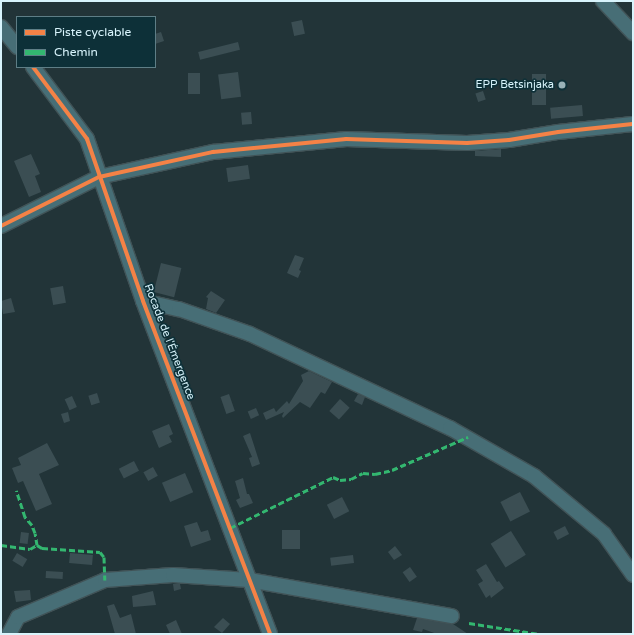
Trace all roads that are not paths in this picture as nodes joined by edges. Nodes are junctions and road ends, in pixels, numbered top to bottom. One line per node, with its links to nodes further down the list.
1 (603, 1): 3 (street)
2 (1, 27): 4 (street)
3 (633, 33)
4 (16, 46)
5 (34, 68): 7 (street, Rocade de l'Émergence)
6 (633, 124): 7 (street)
7 (99, 177): 8 (street); 9 (street, Rocade de l'Émergence)
8 (1, 226)
9 (143, 301): 10 (street); 11 (street, Rocade de l'Émergence)
10 (633, 574)
11 (249, 580): 12 (street); 13 (street); 14 (street, Rocade de l'Émergence)
12 (452, 616)
13 (9, 634)
14 (270, 634)

